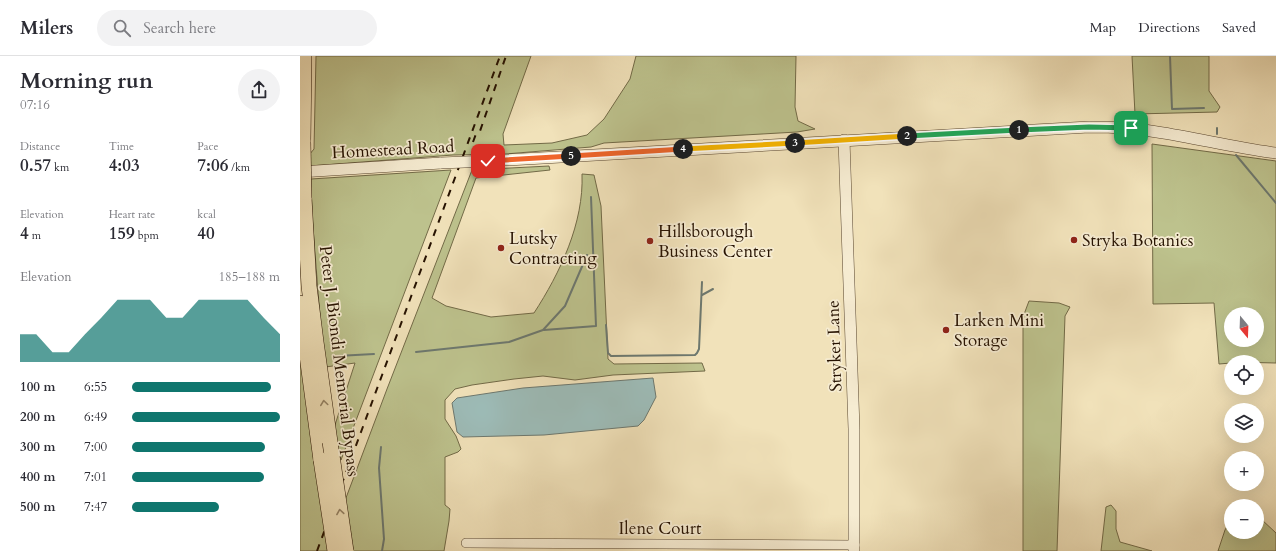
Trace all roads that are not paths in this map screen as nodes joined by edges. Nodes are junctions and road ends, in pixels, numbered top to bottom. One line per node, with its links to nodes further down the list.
1 (304, 56): 9 (highway, Peter J. Biondi Memorial Bypass, one-way to 1, bridge)
2 (844, 140): 3 (street, Homestead Road); 4 (street, Homestead Road, bridge); 7 (street, Stryker Lane)
3 (1276, 153)
4 (300, 172)
5 (300, 303): 8 (highway, Peter J. Biondi Memorial Bypass, bridge)
6 (466, 543): 7 (street, Ilene Court)
7 (855, 548)
8 (335, 551)
9 (346, 551)

